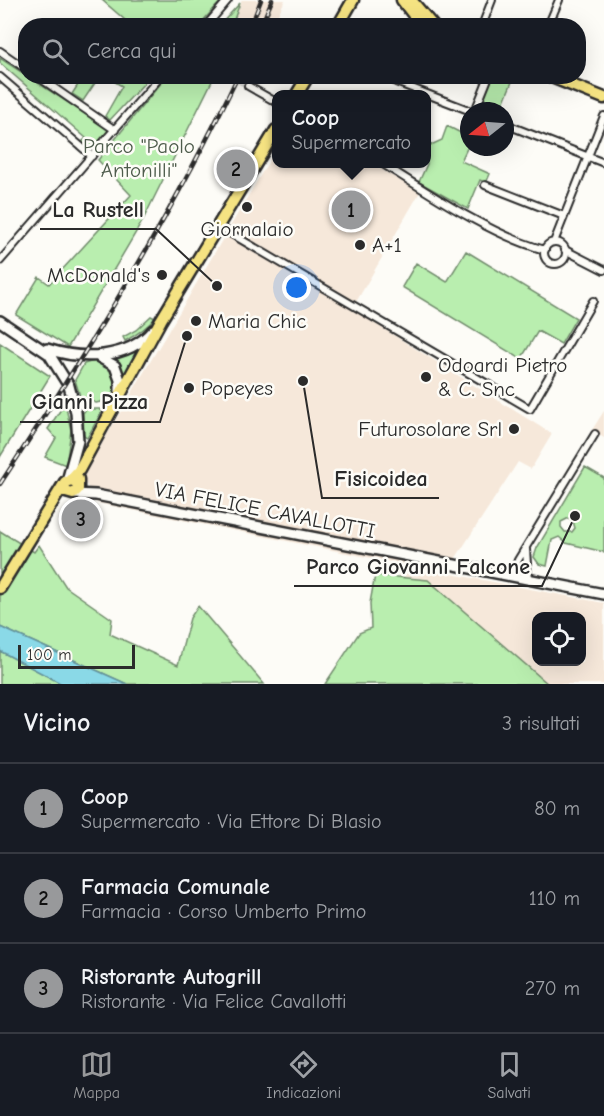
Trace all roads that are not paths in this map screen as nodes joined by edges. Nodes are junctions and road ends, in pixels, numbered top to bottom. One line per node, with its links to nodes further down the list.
1 (228, 0): 7 (street)
2 (353, 0): 8 (main road)
3 (402, 0): 9 (main road)
4 (411, 0): 10 (main road)
5 (492, 0): 11 (street)
6 (559, 0): 12 (street)
7 (213, 18)
8 (343, 18)
9 (415, 18)
10 (426, 18)
11 (486, 18)
12 (551, 18)
13 (0, 51): 14 (street)
14 (18, 63)
15 (0, 77): 32 (street)
16 (49, 84): 30 (street)
17 (154, 84): 30 (street)
18 (401, 84): 22 (street)
19 (485, 84): 26 (street)
20 (569, 84): 24 (main road)
21 (248, 86): 25 (street)
22 (417, 90)
23 (431, 95): 27 (street)
24 (604, 98)
25 (272, 100)
26 (477, 102)
27 (460, 106)
28 (604, 116): 33 (street)
29 (514, 128): 33 (street)
30 (115, 130): 32 (street)
31 (272, 137): 38 (main road)
32 (92, 156): 42 (street)
33 (587, 156): 34 (street); 37 (street)
34 (604, 163)
35 (390, 168): 40 (street)
36 (484, 185): 37 (street)
37 (564, 216): 39 (street)
38 (218, 226): 44 (street); 45 (main road)
39 (554, 242): 40 (street); 41 (street)
40 (545, 250): 41 (street)
41 (565, 250): 43 (street)
42 (0, 261)
43 (604, 270)
44 (593, 301)
45 (161, 320): 48 (main road); 49 (main road)
46 (0, 321): 47 (main road)
47 (41, 347): 48 (main road); 51 (main road)
48 (97, 356): 49 (main road)
49 (120, 393): 51 (main road)
50 (595, 434): 52 (street)
51 (72, 486): 53 (main road, VIA FELICE CAVALLOTTI); 55 (main road)
52 (526, 549): 53 (street); 54 (street)
53 (512, 576): 54 (main road, VIA FELICE CAVALLOTTI)
54 (528, 579): 56 (main road, VIA FELICE CAVALLOTTI)
55 (0, 588)
56 (604, 594)

